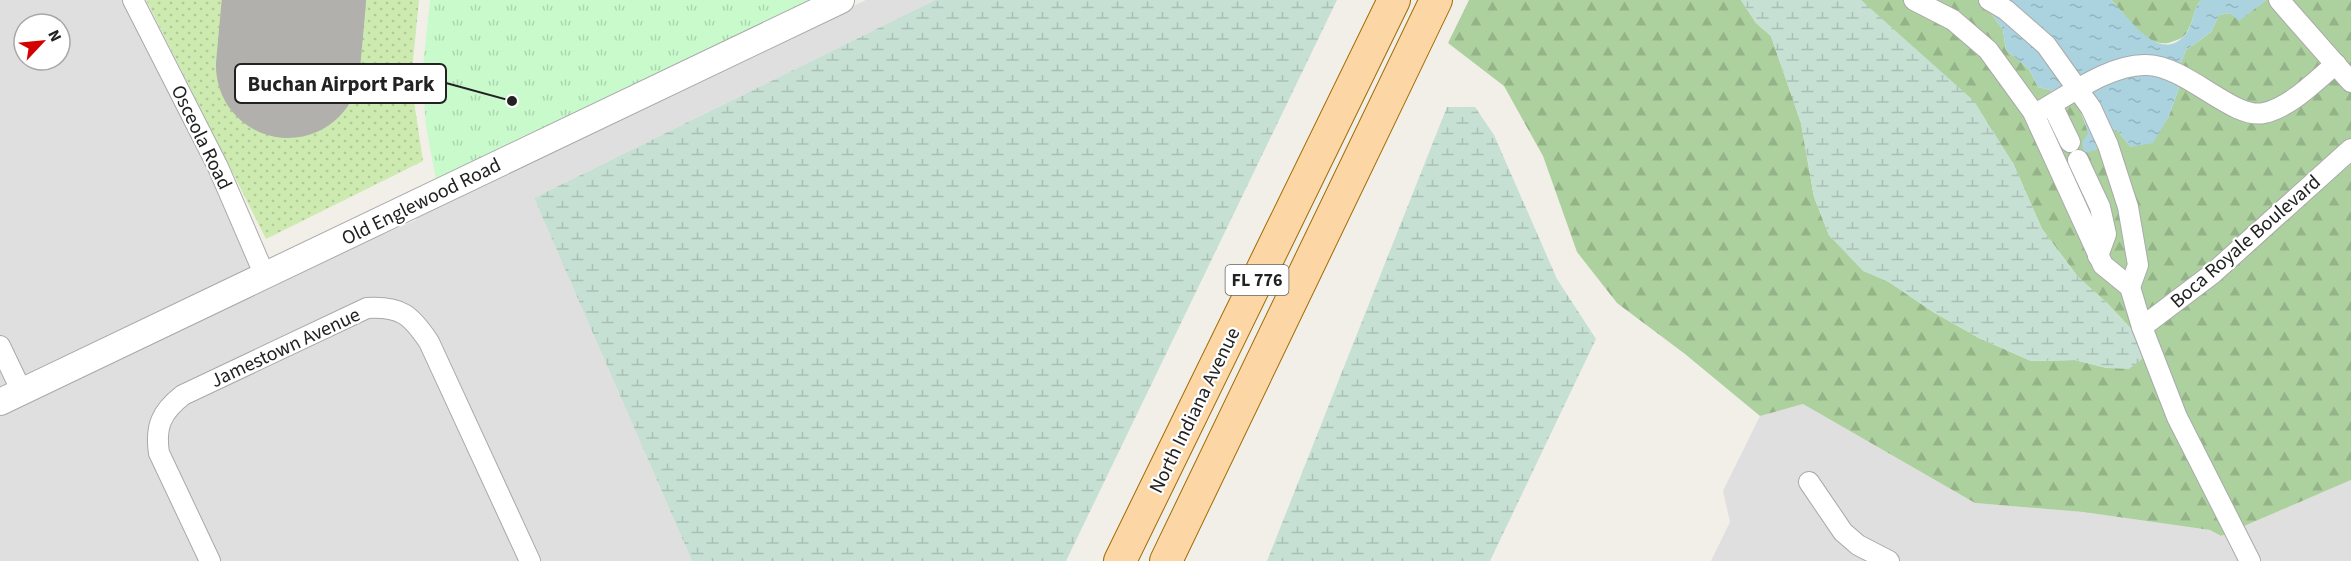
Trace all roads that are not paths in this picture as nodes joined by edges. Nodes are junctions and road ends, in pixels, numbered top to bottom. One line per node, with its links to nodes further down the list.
1 (133, 0): 19 (street, Osceola Road)
2 (842, 0): 19 (street, Old Englewood Road)
3 (1394, 0): 27 (main road, North Indiana Avenue / FL 776)
4 (1436, 0): 28 (main road, North Indiana Avenue / FL 776)
5 (1914, 0): 12 (street)
6 (1989, 0): 10 (street)
7 (2279, 0): 8 (street)
8 (2336, 64): 9 (street); 10 (street)
9 (2351, 82)
10 (2078, 90): 11 (street); 16 (street)
11 (2052, 105): 12 (street); 13 (street)
12 (2035, 114): 18 (street)
13 (2070, 142)
14 (2351, 149): 21 (street, Boca Royale Boulevard)
15 (2078, 160): 17 (street)
16 (2124, 195): 17 (street); 20 (street)
17 (2100, 207): 18 (street)
18 (2098, 256): 20 (street)
19 (265, 276): 23 (street, Old Englewood Road)
20 (2130, 287): 21 (street)
21 (2142, 327): 30 (street)
22 (0, 346): 23 (street)
23 (11, 397)
24 (1809, 482): 29 (street)
25 (210, 561): 26 (street, Jamestown Avenue)
26 (530, 561)
27 (1120, 561)
28 (1166, 561)
29 (1889, 561)
30 (2250, 561)

